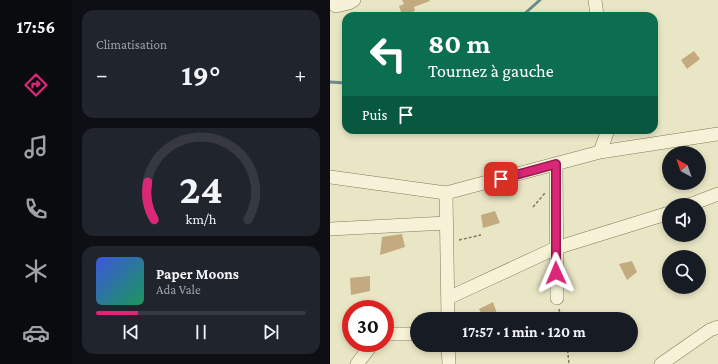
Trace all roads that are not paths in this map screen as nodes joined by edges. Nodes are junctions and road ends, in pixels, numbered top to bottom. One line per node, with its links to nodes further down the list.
1 (354, 0): 3 (street)
2 (595, 0): 4 (street)
3 (330, 2)
4 (596, 12)
5 (607, 134): 7 (street)
6 (718, 134): 7 (street)
7 (600, 152): 8 (street)
8 (556, 164): 10 (street); 16 (street)
9 (330, 177): 10 (street)
10 (446, 193): 14 (street)
11 (718, 194): 12 (street)
12 (706, 199)
13 (662, 215): 16 (street)
14 (447, 223): 15 (street); 17 (street)
15 (330, 229)
16 (556, 248): 17 (street); 18 (street)
17 (448, 298): 19 (street)
18 (557, 298)
19 (448, 312)
20 (718, 327): 27 (street)
21 (394, 334): 22 (street)
22 (410, 334)
23 (367, 352): 25 (street)
24 (448, 352): 26 (street)
25 (358, 364)
26 (449, 364)
27 (661, 364)

